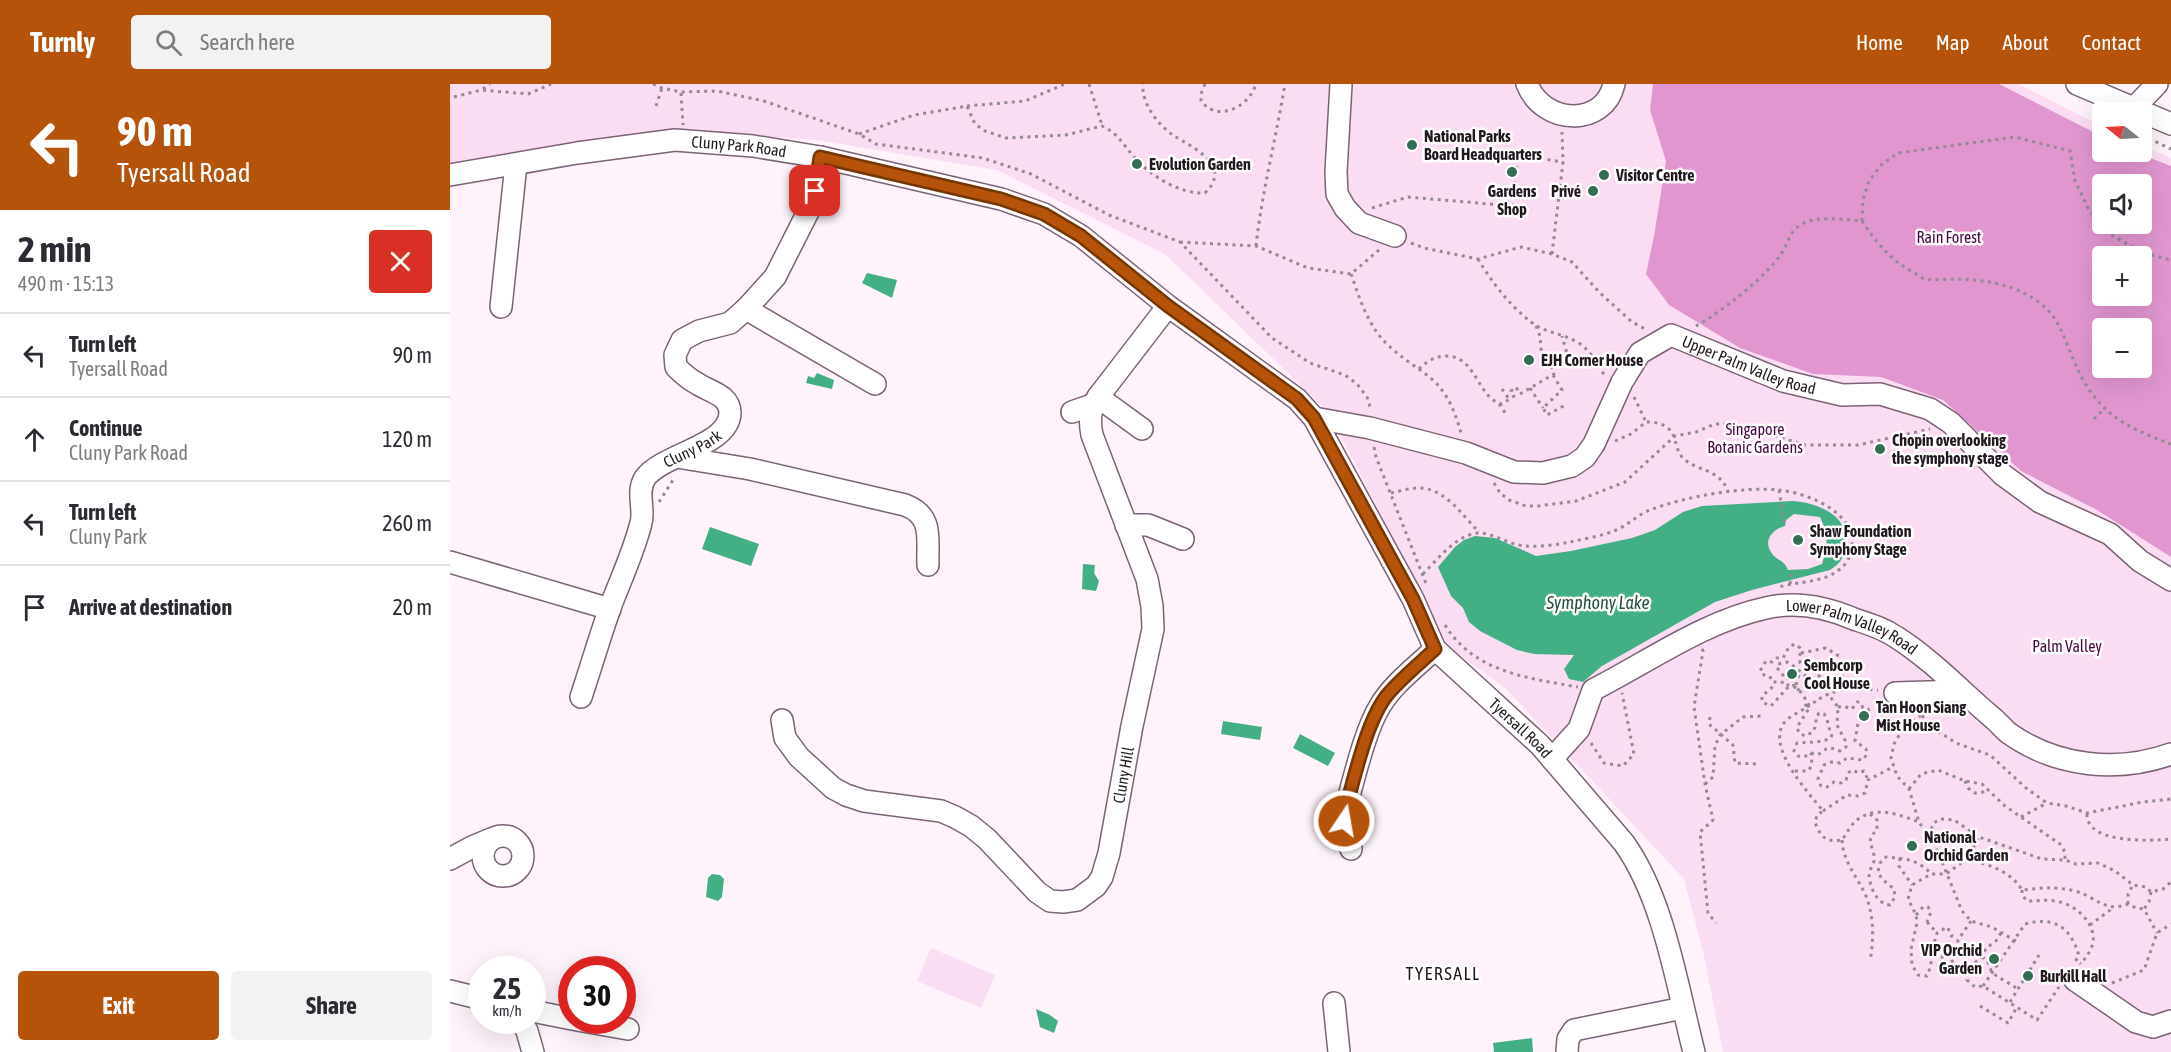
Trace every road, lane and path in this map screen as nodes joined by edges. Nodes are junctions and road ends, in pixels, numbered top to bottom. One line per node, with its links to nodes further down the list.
1 (490, 84): 15 (path)
2 (551, 84): 15 (path)
3 (1065, 84): 22 (path)
4 (1089, 84): 26 (path)
5 (1143, 84): 26 (path)
6 (1205, 84): 7 (path)
7 (1256, 84)
8 (1285, 84): 39 (path)
9 (1341, 84): 35 (street)
10 (1527, 84): 23 (street)
11 (1614, 84): 23 (street)
12 (2077, 84): 17 (street)
13 (2157, 84): 20 (street)
14 (662, 88): 21 (path)
15 (481, 90): 18 (path)
16 (681, 92): 27 (path)
17 (2115, 92): 19 (street)
18 (454, 97)
19 (2127, 102)
20 (2140, 102)
21 (656, 106)
22 (967, 106): 26 (path); 28 (path)
23 (1563, 116): 32 (path)
24 (2152, 116): 25 (street)
25 (2171, 124)
26 (1102, 126)
27 (683, 130)
28 (859, 134)
29 (2152, 140): 30 (path)
30 (2171, 149)
31 (820, 157): 33 (street, Cluny Park Road); 44 (street, Cluny Park Road); 46 (street, Cluny Park)
32 (1563, 162): 35 (path); 40 (path)
33 (516, 164): 34 (street, Cluny Park Road); 45 (street)
34 (450, 175)
35 (1345, 208): 37 (street)
36 (1862, 221): 42 (path); 48 (path); 62 (path)
37 (1395, 236): 41 (path); 43 (path)
38 (1180, 242): 39 (path)
39 (1256, 246): 43 (path)
40 (1552, 254): 41 (path); 48 (path)
41 (1478, 259): 47 (path)
42 (2171, 260)
43 (1351, 274): 51 (path)
44 (1168, 306): 58 (street); 65 (street, Cluny Park Road)
45 (501, 307)
46 (746, 309): 53 (street); 75 (street, Cluny Park)
47 (1535, 325): 49 (path); 50 (path)
48 (1671, 334): 56 (street, Upper Palm Valley Road); 68 (street, Upper Palm Valley Road)
49 (1562, 336): 50 (path); 56 (path)
50 (1551, 366): 52 (path)
51 (1419, 369): 59 (path); 74 (path)
52 (1553, 375): 54 (path); 61 (path)
53 (875, 384)
54 (1530, 388): 57 (path); 61 (path)
55 (1502, 389): 57 (path)
56 (1618, 389): 67 (path); 72 (street, Upper Palm Valley Road)
57 (1509, 399): 59 (path)
58 (1095, 401): 63 (street); 70 (street); 81 (street, Cluny Hill)
59 (1499, 404): 64 (path)
60 (1568, 404): 61 (path)
61 (1543, 408)
62 (2105, 408): 66 (path); 73 (path)
63 (1072, 412)
64 (1506, 414)
65 (1314, 418): 69 (street, Upper Palm Valley Road); 96 (street, Tyersall Road)
66 (2094, 419)
67 (1646, 422): 71 (path); 72 (path)
68 (1951, 423): 71 (path); 91 (street, Upper Palm Valley Road)
69 (1371, 428): 74 (street, Upper Palm Valley Road); 79 (path)
70 (1142, 429)
71 (1675, 436): 76 (path); 78 (path)
72 (1594, 444): 76 (street, Upper Palm Valley Road)
73 (2171, 444)
74 (1466, 453): 76 (street, Upper Palm Valley Road)
75 (671, 460): 80 (path); 88 (street); 93 (street, Cluny Park)
76 (1487, 461)
77 (1779, 490): 78 (path); 82 (path); 89 (path)
78 (1728, 492): 83 (path)
79 (1391, 494): 83 (path); 90 (path)
80 (654, 510)
81 (1126, 525): 84 (street); 112 (street, Cluny Hill)
82 (1785, 526)
83 (1480, 533): 85 (path)
84 (1183, 539)
85 (1458, 541): 86 (path); 90 (path)
86 (1462, 548)
87 (450, 562): 93 (street)
88 (928, 565)
89 (1792, 569)
90 (1423, 574): 92 (path)
91 (2171, 580)
92 (1430, 592)
93 (610, 609): 106 (street, Cluny Park)
94 (1443, 620): 102 (path)
95 (1694, 635): 99 (street, Lower Palm Valley Road); 103 (street, Lower Palm Valley Road); 123 (path)
96 (1435, 649): 117 (street, Tyersall Road); 138 (street)
97 (1801, 653): 100 (path, bridge); 101 (path); 115 (path, bridge)
98 (1799, 675): 100 (path)
99 (1620, 676): 102 (street, Lower Palm Valley Road); 113 (path)
100 (1797, 685): 107 (path, bridge)
101 (1844, 688): 104 (path); 105 (path)
102 (1593, 690): 113 (street)
103 (1961, 691): 104 (street); 116 (street, Lower Palm Valley Road)
104 (1896, 693): 109 (path)
105 (1828, 694): 107 (path, bridge); 108 (path)
106 (581, 697)
107 (1807, 707): 120 (path)
108 (1838, 707): 115 (path); 121 (path)
109 (1921, 715): 124 (path); 127 (path)
110 (1761, 716): 114 (path)
111 (1710, 717): 114 (path)
112 (782, 720)
113 (1581, 722): 117 (street)
114 (1720, 735): 118 (path); 123 (path)
115 (1811, 753): 120 (path)
116 (2171, 753)
117 (1552, 759): 180 (street, Tyersall Road)
118 (1758, 764)
119 (1893, 767): 121 (path)
120 (1794, 771): 128 (path)
121 (1868, 780): 128 (path)
122 (1965, 781): 124 (path); 125 (path); 125 (path)
123 (1705, 784): 157 (path)
124 (1909, 789): 132 (path)
125 (1988, 789): 131 (path)
126 (2171, 799): 129 (path)
127 (2047, 803): 129 (path); 131 (path)
128 (1823, 811): 137 (path)
129 (2087, 813): 136 (path)
130 (1870, 814): 132 (path); 137 (path); 140 (path)
131 (2021, 816): 142 (path)
132 (1919, 822): 133 (path)
133 (1928, 836): 134 (path); 145 (path)
134 (1979, 837): 141 (path); 142 (path)
135 (491, 839): 139 (street); 143 (street); 143 (street)
136 (2171, 839)
137 (1842, 840): 168 (path)
138 (1351, 849)
139 (451, 858): 143 (street)
140 (1900, 858): 144 (path); 147 (path)
141 (1967, 859): 145 (path); 149 (path)
142 (2065, 860): 148 (path)
143 (486, 868)
144 (1930, 874): 145 (path); 147 (path)
145 (1946, 874): 155 (path)
146 (2171, 882): 150 (path)
147 (1912, 885): 154 (path)
148 (2133, 885): 150 (path); 151 (path)
149 (2022, 890): 152 (path); 160 (path)
150 (2151, 892): 153 (path)
151 (2128, 904): 152 (path); 153 (path)
152 (2113, 908): 160 (path)
153 (2144, 909): 163 (path)
154 (1916, 915): 156 (path); 158 (path)
155 (1971, 921): 161 (path); 162 (path)
156 (1927, 922): 158 (path); 161 (path)
157 (1716, 923)
158 (1917, 923): 161 (path)
159 (2171, 924): 163 (path)
160 (2090, 925): 169 (path)
161 (1936, 933)
162 (2001, 933): 164 (path); 167 (path)
163 (2157, 933): 171 (path)
164 (2014, 940): 165 (path); 169 (path); 170 (path)
165 (2019, 943)
166 (2038, 955): 173 (path)
167 (1982, 957): 170 (path); 172 (path)
168 (1870, 961)
169 (2073, 971): 179 (path); 181 (street)
170 (1992, 973): 172 (path); 173 (path)
171 (2110, 984)
172 (1983, 986): 177 (path)
173 (2018, 989): 177 (path)
174 (450, 991): 175 (street)
175 (468, 996)
176 (1334, 1003): 184 (street)
177 (2009, 1003): 179 (path)
178 (1980, 1006): 179 (path)
179 (2017, 1007)
180 (1683, 1008): 185 (street); 186 (street, Tyersall Road)
181 (2171, 1021)
182 (528, 1034): 183 (street)
183 (533, 1052)
184 (1340, 1052)
185 (1567, 1052)
186 (1694, 1052)

